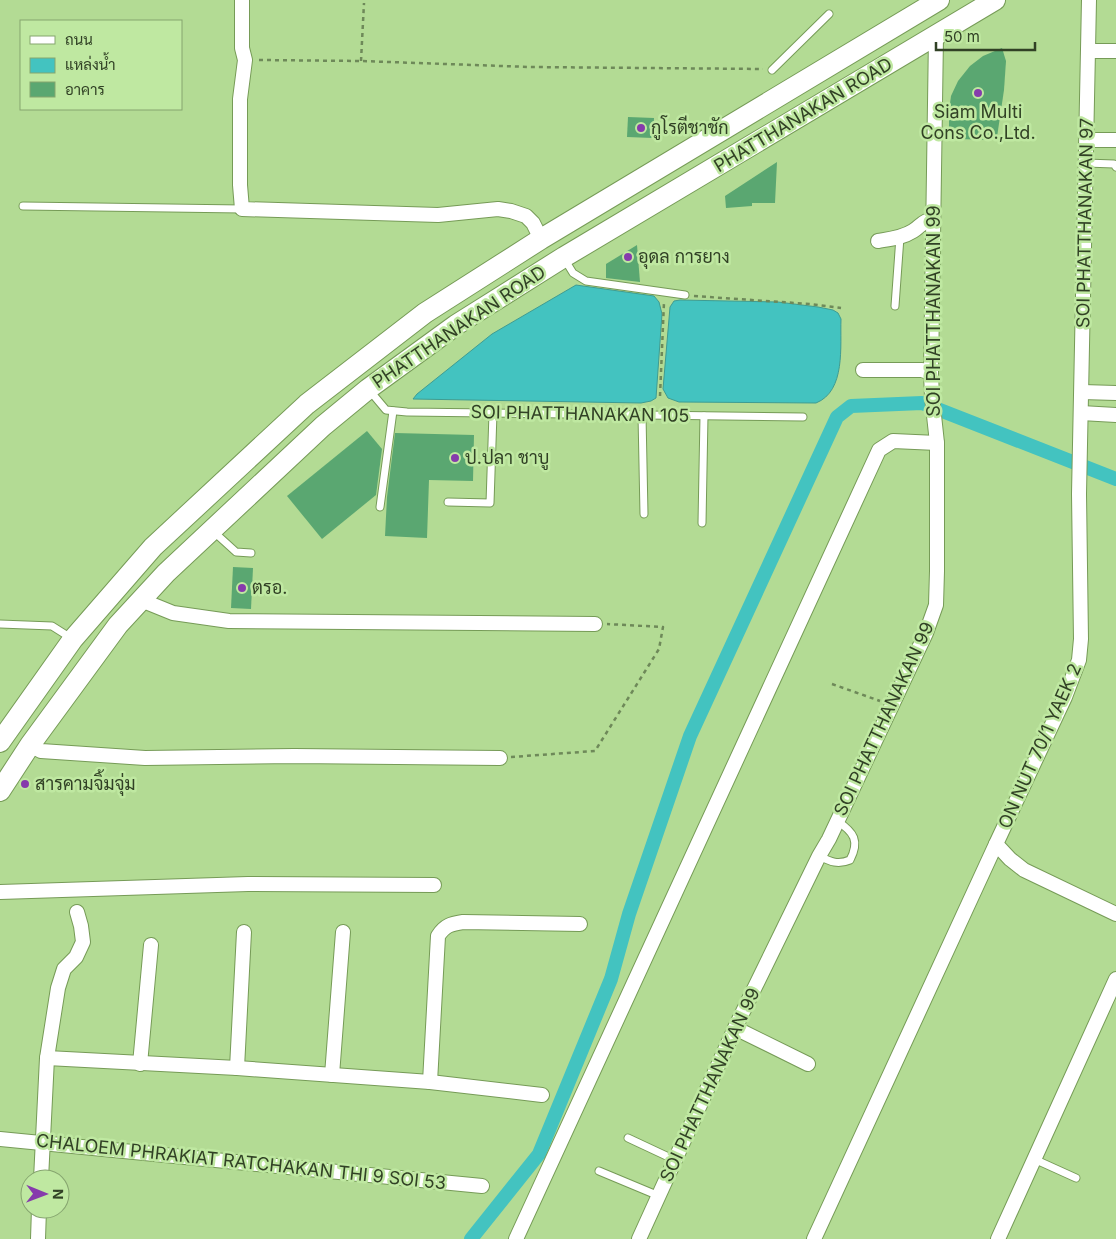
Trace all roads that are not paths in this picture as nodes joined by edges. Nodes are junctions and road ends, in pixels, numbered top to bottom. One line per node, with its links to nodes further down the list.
1 (242, 0): 15 (street)
2 (940, 0): 18 (main road, PHATTHANAKAN ROAD)
3 (995, 0): 6 (main road, PHATTHANAKAN ROAD)
4 (1089, 0): 7 (street, SOI PHATTHANAKAN 97)
5 (828, 14): 9 (lane)
6 (936, 36): 16 (street, SOI PHATTHANAKAN 99); 20 (main road, PHATTHANAKAN ROAD)
7 (1088, 51): 8 (street); 10 (street, SOI PHATTHANAKAN 97)
8 (1116, 51)
9 (772, 70)
10 (1086, 140): 11 (street); 12 (street, SOI PHATTHANAKAN 97)
11 (1116, 140)
12 (1086, 163): 13 (lane); 26 (street, SOI PHATTHANAKAN 97)
13 (1116, 166)
14 (22, 206): 15 (lane)
15 (242, 209): 18 (street)
16 (933, 219): 17 (street); 24 (street, SOI PHATTHANAKAN 99)
17 (900, 237): 19 (street); 22 (lane)
18 (541, 239): 46 (main road, PHATTHANAKAN ROAD)
19 (878, 241)
20 (564, 257): 21 (lane); 25 (main road, PHATTHANAKAN ROAD)
21 (684, 295)
22 (895, 306)
23 (863, 370): 24 (street)
24 (931, 372): 35 (street, SOI PHATTHANAKAN 99)
25 (368, 389): 28 (lane); 41 (main road, PHATTHANAKAN ROAD)
26 (1082, 392): 27 (street); 30 (street, SOI PHATTHANAKAN 97)
27 (1116, 392)
28 (393, 411): 29 (lane, SOI PHATTHANAKAN 105); 38 (lane)
29 (493, 413): 31 (lane, SOI PHATTHANAKAN 105); 37 (lane)
30 (1081, 413): 32 (street); 36 (street, SOI PHATTHANAKAN 97)
31 (642, 415): 33 (lane, SOI PHATTHANAKAN 105); 39 (lane)
32 (1116, 415)
33 (704, 416): 34 (lane, SOI PHATTHANAKAN 105); 40 (lane)
34 (803, 417)
35 (937, 443): 51 (street, SOI PHATTHANAKAN 99); 83 (street)
36 (1081, 446): 52 (street, ON NUT 70/1 YAEK 2)
37 (448, 502)
38 (380, 507)
39 (644, 514)
40 (702, 523)
41 (212, 530): 42 (lane); 43 (main road, PHATTHANAKAN ROAD)
42 (251, 552)
43 (141, 600): 45 (street); 48 (main road, PHATTHANAKAN ROAD)
44 (0, 624): 46 (lane)
45 (595, 624)
46 (72, 639): 47 (main road, PHATTHANAKAN ROAD)
47 (0, 742)
48 (30, 745): 49 (street); 50 (main road, PHATTHANAKAN ROAD)
49 (500, 758)
50 (0, 792)
51 (837, 821): 53 (street, SOI PHATTHANAKAN 99); 53 (lane)
52 (996, 844): 57 (street, ON NUT 70/1 YAEK 2); 85 (street)
53 (819, 856): 63 (street, SOI PHATTHANAKAN 99)
54 (434, 885): 55 (street)
55 (0, 892)
56 (77, 912): 64 (street)
57 (1116, 914)
58 (580, 924): 69 (street)
59 (244, 932): 67 (street)
60 (343, 932): 68 (street)
61 (151, 945): 65 (street)
62 (1116, 979): 74 (street)
63 (735, 1028): 66 (street); 75 (street, SOI PHATTHANAKAN 99)
64 (47, 1058): 65 (street); 73 (street)
65 (140, 1064): 67 (street)
66 (808, 1064)
67 (237, 1068): 68 (street)
68 (332, 1075): 69 (street)
69 (430, 1082): 70 (street)
70 (542, 1095)
71 (628, 1138): 75 (lane)
72 (0, 1139): 73 (street, CHALOEM PHRAKIAT RATCHAKAN THI 9 SOI 53)
73 (43, 1143): 76 (street); 79 (street, CHALOEM PHRAKIAT RATCHAKAN THI 9 SOI 53)
74 (1034, 1159): 78 (lane); 86 (street)
75 (675, 1160): 80 (street, SOI PHATTHANAKAN 99)
76 (42, 1169)
77 (598, 1171): 80 (lane)
78 (1076, 1178)
79 (482, 1186)
80 (658, 1196): 84 (street, SOI PHATTHANAKAN 99)
81 (39, 1219): 82 (street)
82 (38, 1239)
83 (516, 1239)
84 (638, 1239)
85 (814, 1239)
86 (998, 1239)

